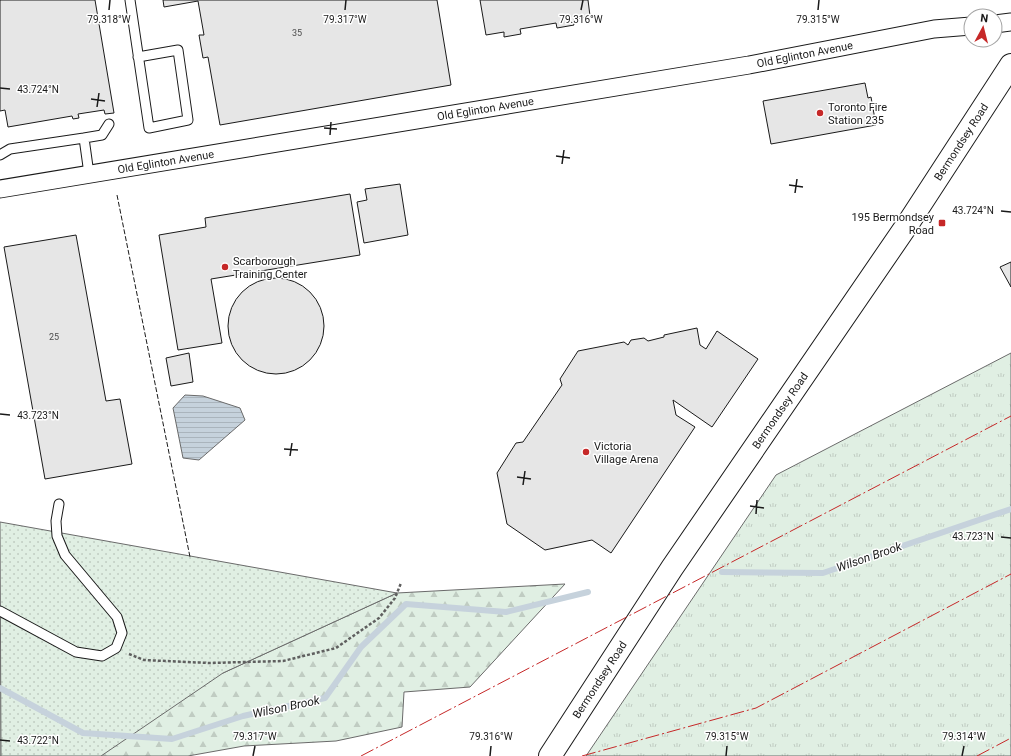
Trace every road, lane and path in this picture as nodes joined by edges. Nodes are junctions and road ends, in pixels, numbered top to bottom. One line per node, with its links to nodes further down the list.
1 (130, 0): 3 (lane)
2 (963, 27): 8 (street, Old Eglinton Avenue)
3 (138, 57): 3 (lane)
4 (1011, 65): 14 (street, Bermondsey Road)
5 (109, 124): 6 (lane)
6 (84, 138): 7 (lane); 8 (lane)
7 (0, 155)
8 (90, 174): 9 (street, Old Eglinton Avenue)
9 (0, 189)
10 (59, 504): 13 (lane)
11 (401, 583): 13 (path)
12 (0, 611): 13 (lane)
13 (116, 648)
14 (550, 756)

